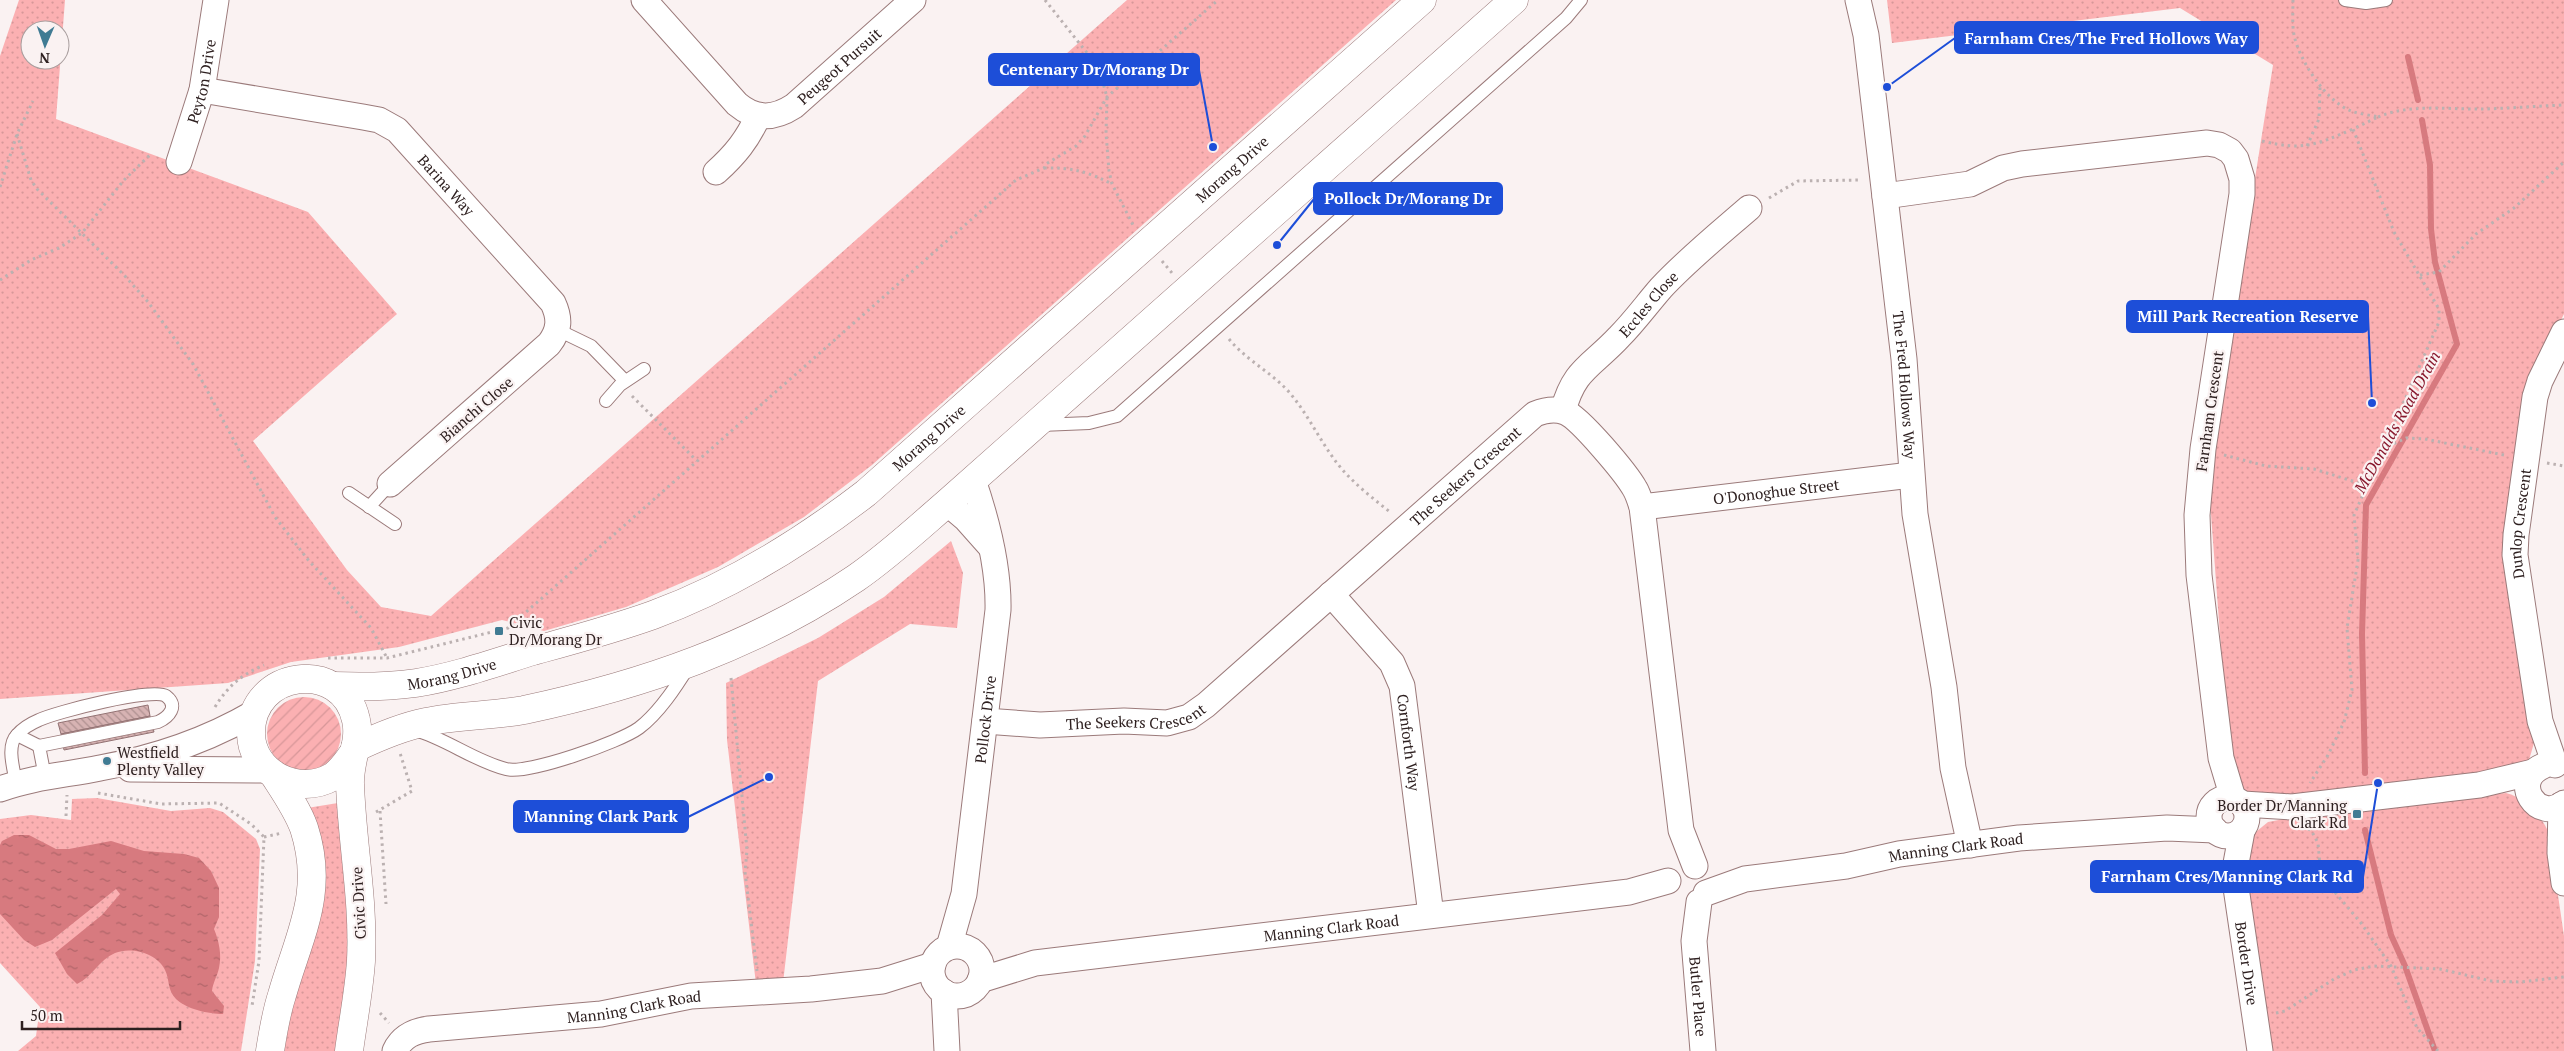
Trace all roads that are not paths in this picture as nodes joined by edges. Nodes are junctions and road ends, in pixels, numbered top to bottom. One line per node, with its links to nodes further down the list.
1 (216, 0): 10 (street, Peyton Drive)
2 (644, 0): 11 (street)
3 (913, 0): 11 (street, Peugeot Pursuit)
4 (1422, 0): 34 (main road, Morang Drive)
5 (1514, 0): 22 (main road)
6 (1581, 0): 22 (lane)
7 (1858, 0): 14 (street, The Fred Hollows Way)
8 (2345, 0): 9 (lane)
9 (2386, 0)
10 (202, 90): 12 (street, Peyton Drive); 16 (street, Barina Way)
11 (758, 116): 13 (street)
12 (179, 162)
13 (716, 172)
14 (1884, 186): 23 (street, The Fred Hollows Way); 46 (street, Farnham Crescent)
15 (1749, 208): 21 (street, Eccles Close)
16 (558, 330): 19 (lane); 25 (street, Bianchi Close)
17 (2564, 332): 44 (street, Dunlop Crescent)
18 (644, 369): 19 (lane)
19 (625, 381): 20 (lane)
20 (606, 401)
21 (1563, 411): 28 (street); 32 (street, The Seekers Crescent)
22 (1036, 425): 24 (main road)
23 (1911, 475): 28 (street, O'Donoghue Street); 47 (street, The Fred Hollows Way)
24 (973, 480): 27 (main road); 31 (street, Pollock Drive)
25 (390, 484): 29 (lane)
26 (349, 493): 29 (lane)
27 (947, 503): 31 (street, Pollock Drive); 33 (main road)
28 (1642, 507): 49 (street)
29 (369, 508): 30 (lane)
30 (395, 524)
31 (990, 546): 36 (street, Pollock Drive)
32 (1331, 594): 36 (street, The Seekers Crescent); 50 (street, Cornforth Way)
33 (690, 664): 37 (main road); 37 (lane)
34 (333, 686): 35 (main road); 40 (main road)
35 (254, 713): 41 (street); 42 (main road)
36 (985, 721): 51 (street, Pollock Drive)
37 (406, 727): 40 (main road)
38 (17, 735): 39 (lane); 39 (lane); 45 (lane)
39 (39, 746): 43 (lane)
40 (353, 751): 42 (main road); 53 (main road, Civic Drive)
41 (100, 768): 42 (street); 43 (street)
42 (271, 772): 52 (main road)
43 (45, 777): 45 (street)
44 (2548, 785): 46 (street, Manning Clark Road); 48 (street, Dunlop Crescent)
45 (8, 786)
46 (2228, 817): 47 (street, Manning Clark Road); 57 (street, Border Drive)
47 (1962, 846): 49 (street, Manning Clark Road)
48 (2564, 883)
49 (1688, 886): 50 (street, Manning Clark Road); 56 (street, Butler Place)
50 (1431, 915): 51 (street, Manning Clark Road)
51 (956, 972): 54 (street, Manning Clark Road); 55 (street, Pollock Drive)
52 (270, 1051)
53 (349, 1051)
54 (395, 1051)
55 (947, 1051)
56 (1703, 1051)
57 (2260, 1051)

